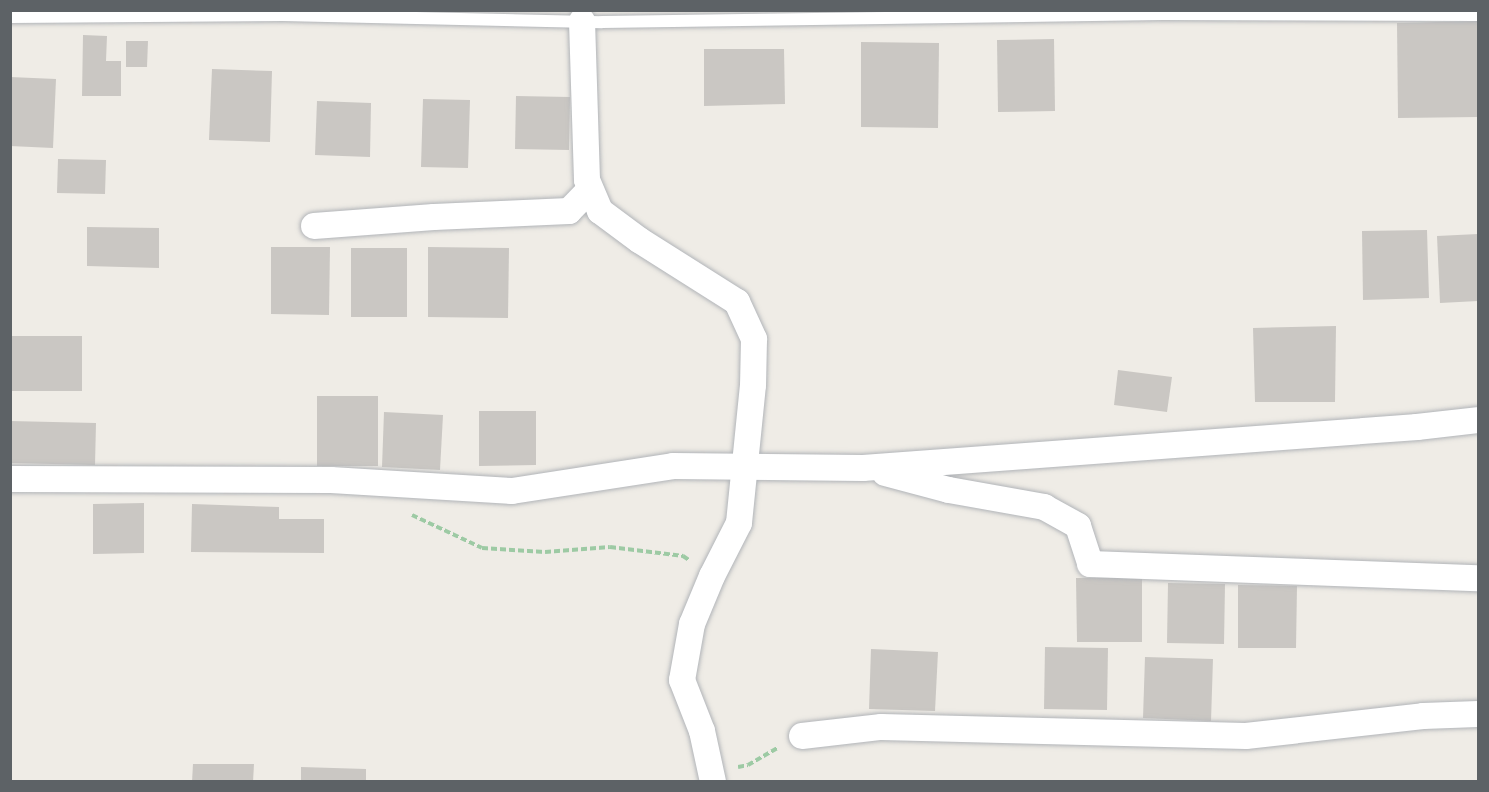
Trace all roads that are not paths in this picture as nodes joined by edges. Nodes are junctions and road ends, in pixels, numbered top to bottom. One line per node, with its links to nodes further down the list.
1 (1479, 15): 3 (lane)
2 (10, 18): 3 (lane)
3 (582, 21): 4 (street)
4 (591, 189): 5 (street); 7 (street)
5 (314, 226)
6 (1479, 420): 8 (street)
7 (745, 467): 8 (street); 9 (street); 13 (street)
8 (863, 468): 10 (street)
9 (10, 479)
10 (1479, 578)
11 (1479, 714): 12 (street)
12 (802, 736)
13 (712, 777)

